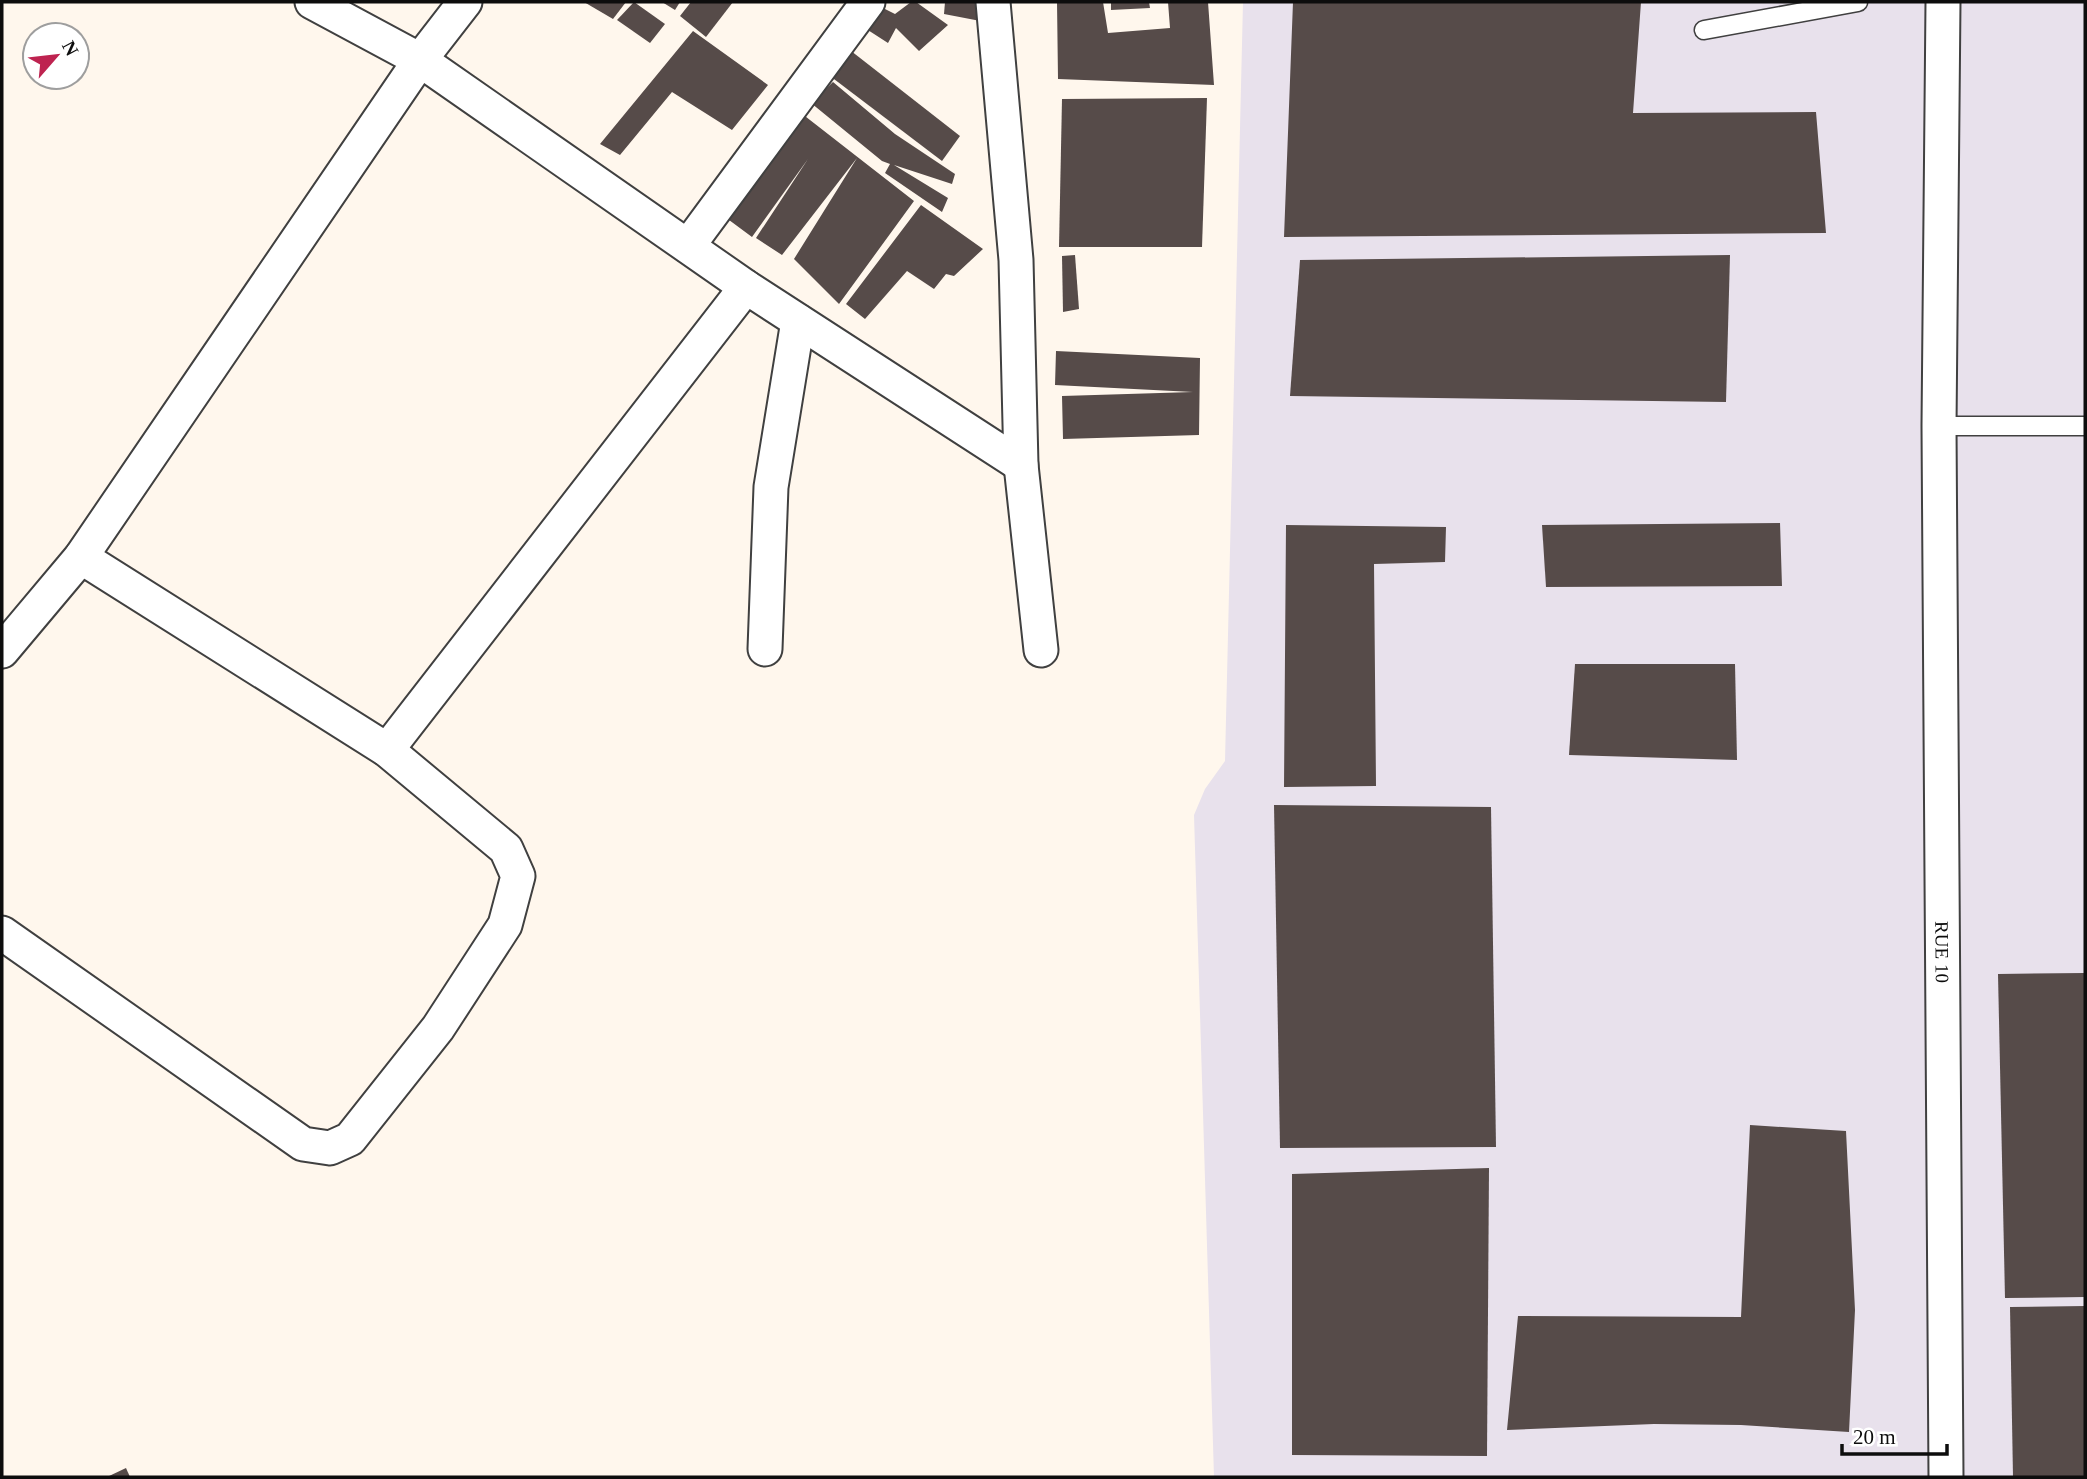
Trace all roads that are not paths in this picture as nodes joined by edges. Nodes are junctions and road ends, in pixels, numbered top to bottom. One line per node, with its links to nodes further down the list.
1 (312, 2): 8 (street)
2 (465, 2): 8 (street)
3 (868, 2): 9 (street)
4 (993, 2): 14 (street)
5 (1858, 2): 7 (lane)
6 (1943, 2): 12 (street, RUE 10)
7 (1704, 30)
8 (420, 60): 9 (street); 15 (street)
9 (688, 247): 10 (street)
10 (746, 287): 11 (street); 19 (street)
11 (798, 321): 14 (street); 16 (street)
12 (1939, 426): 13 (lane); 21 (street, RUE 10)
13 (2085, 426)
14 (1021, 465): 17 (street)
15 (81, 557): 18 (street); 19 (street)
16 (765, 649)
17 (1041, 650)
18 (2, 651)
19 (387, 750): 20 (street)
20 (2, 933)
21 (1946, 1477)

